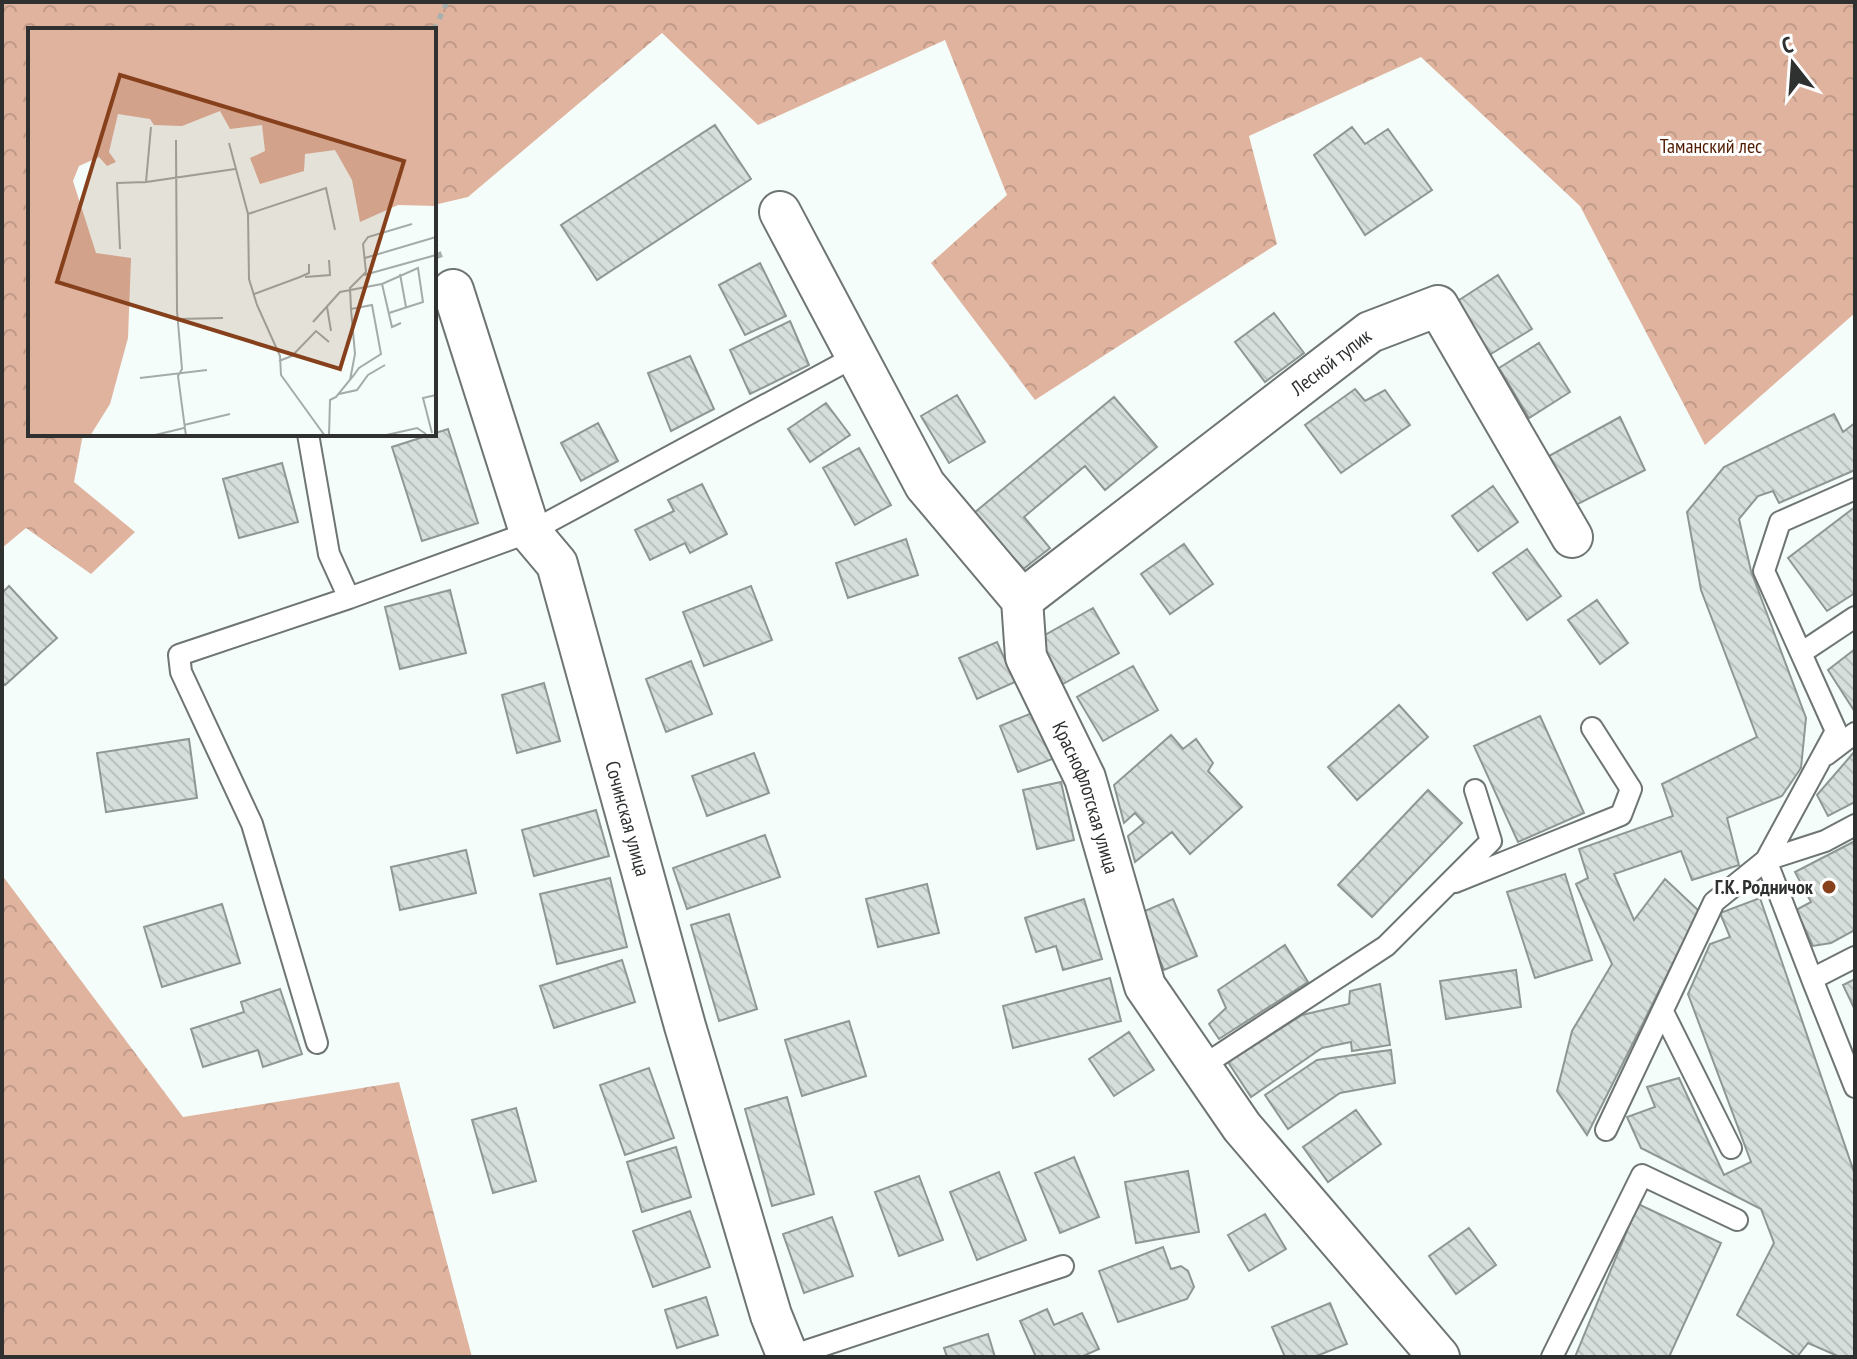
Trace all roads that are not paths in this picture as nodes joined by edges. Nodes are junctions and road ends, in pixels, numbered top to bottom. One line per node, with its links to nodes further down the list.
1 (780, 212): 3 (street)
2 (453, 290): 6 (street, Сочинская улица)
3 (858, 355): 6 (lane); 9 (street)
4 (308, 436): 8 (lane)
5 (1855, 489): 11 (lane)
6 (530, 532): 8 (lane); 29 (street, Сочинская улица)
7 (1572, 537): 9 (street, Лесной тупик)
8 (349, 598): 22 (lane)
9 (1022, 600): 23 (street, Краснофлотская улица)
10 (1855, 617): 11 (lane)
11 (1801, 653): 14 (lane)
12 (1592, 728): 18 (lane)
13 (1855, 733): 14 (lane)
14 (1822, 758): 17 (lane)
15 (1475, 790): 18 (lane)
16 (1855, 825): 17 (lane)
17 (1766, 860): 20 (lane); 21 (lane)
18 (1448, 885): 23 (lane)
19 (1855, 957): 20 (lane)
20 (1812, 979): 24 (lane)
21 (1663, 1012): 25 (lane); 26 (lane)
22 (317, 1043)
23 (1201, 1067): 30 (street, Краснофлотская улица)
24 (1855, 1087)
25 (1606, 1130)
26 (1731, 1148)
27 (1737, 1220): 31 (lane)
28 (1063, 1266): 29 (lane)
29 (788, 1357)
30 (1439, 1357)
31 (1552, 1357)

